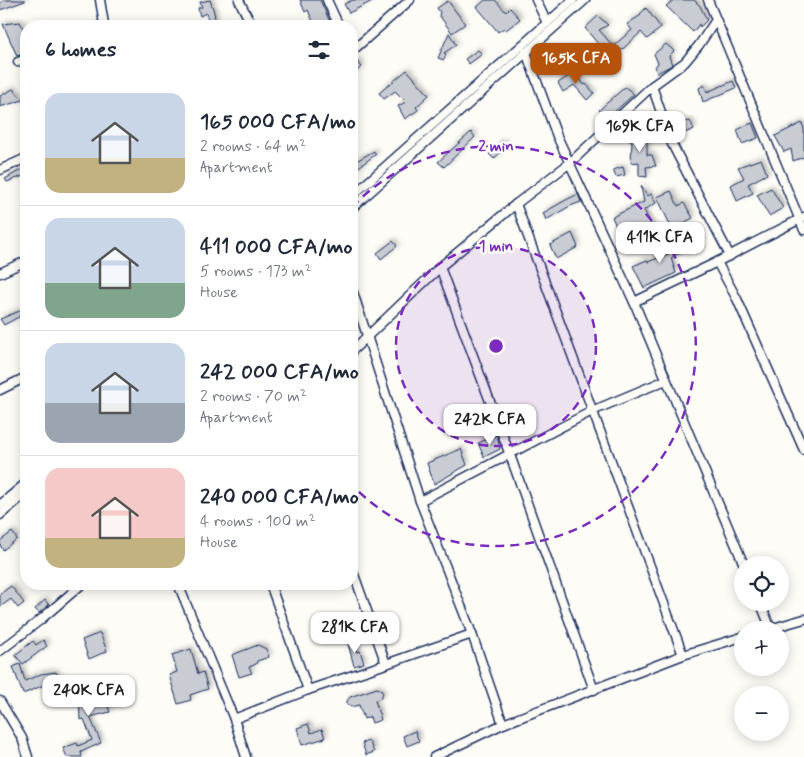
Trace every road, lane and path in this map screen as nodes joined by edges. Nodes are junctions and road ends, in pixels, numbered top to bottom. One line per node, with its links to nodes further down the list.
1 (100, 0): 9 (street)
2 (239, 0): 10 (street)
3 (327, 0): 11 (street)
4 (410, 0): 14 (street)
5 (536, 0): 13 (street)
6 (573, 0): 13 (street)
7 (585, 0): 15 (street)
8 (708, 0): 12 (street)
9 (103, 20)
10 (249, 20)
11 (335, 20)
12 (716, 20): 16 (street); 23 (street)
13 (547, 23): 20 (street)
14 (358, 46)
15 (526, 52): 18 (street); 21 (street)
16 (652, 86): 18 (street); 25 (street)
17 (20, 161): 19 (street)
18 (571, 162): 22 (street); 30 (street)
19 (0, 170)
20 (358, 190)
21 (358, 203)
22 (516, 204): 28 (street); 37 (street)
23 (802, 218): 24 (street); 25 (street)
24 (804, 230)
25 (730, 256): 26 (street)
26 (717, 262): 30 (street); 38 (street)
27 (20, 263): 29 (street)
28 (440, 267): 32 (street); 39 (street)
29 (0, 273)
30 (634, 302): 34 (street)
31 (358, 307): 32 (street)
32 (368, 337): 33 (street); 42 (street)
33 (358, 346)
34 (666, 380): 37 (street); 45 (street)
35 (20, 381): 36 (street)
36 (0, 390)
37 (592, 411): 39 (street); 55 (street)
38 (804, 450)
39 (510, 455): 42 (street); 58 (street)
40 (20, 488): 43 (street)
41 (20, 498): 44 (street)
42 (420, 501): 52 (street)
43 (0, 506)
44 (0, 515)
45 (740, 556)
46 (358, 586): 56 (street)
47 (75, 590): 54 (street)
48 (180, 590): 60 (street)
49 (272, 590): 57 (street)
50 (804, 619): 51 (street)
51 (789, 623)
52 (472, 634): 56 (street); 61 (street)
53 (734, 639): 55 (street)
54 (0, 651)
55 (683, 655): 58 (street)
56 (386, 664): 57 (street)
57 (308, 690): 60 (street)
58 (594, 690): 61 (street)
59 (0, 701): 62 (street)
60 (234, 720): 63 (street)
61 (503, 724): 64 (street)
62 (28, 757)
63 (246, 757)
64 (434, 757)

